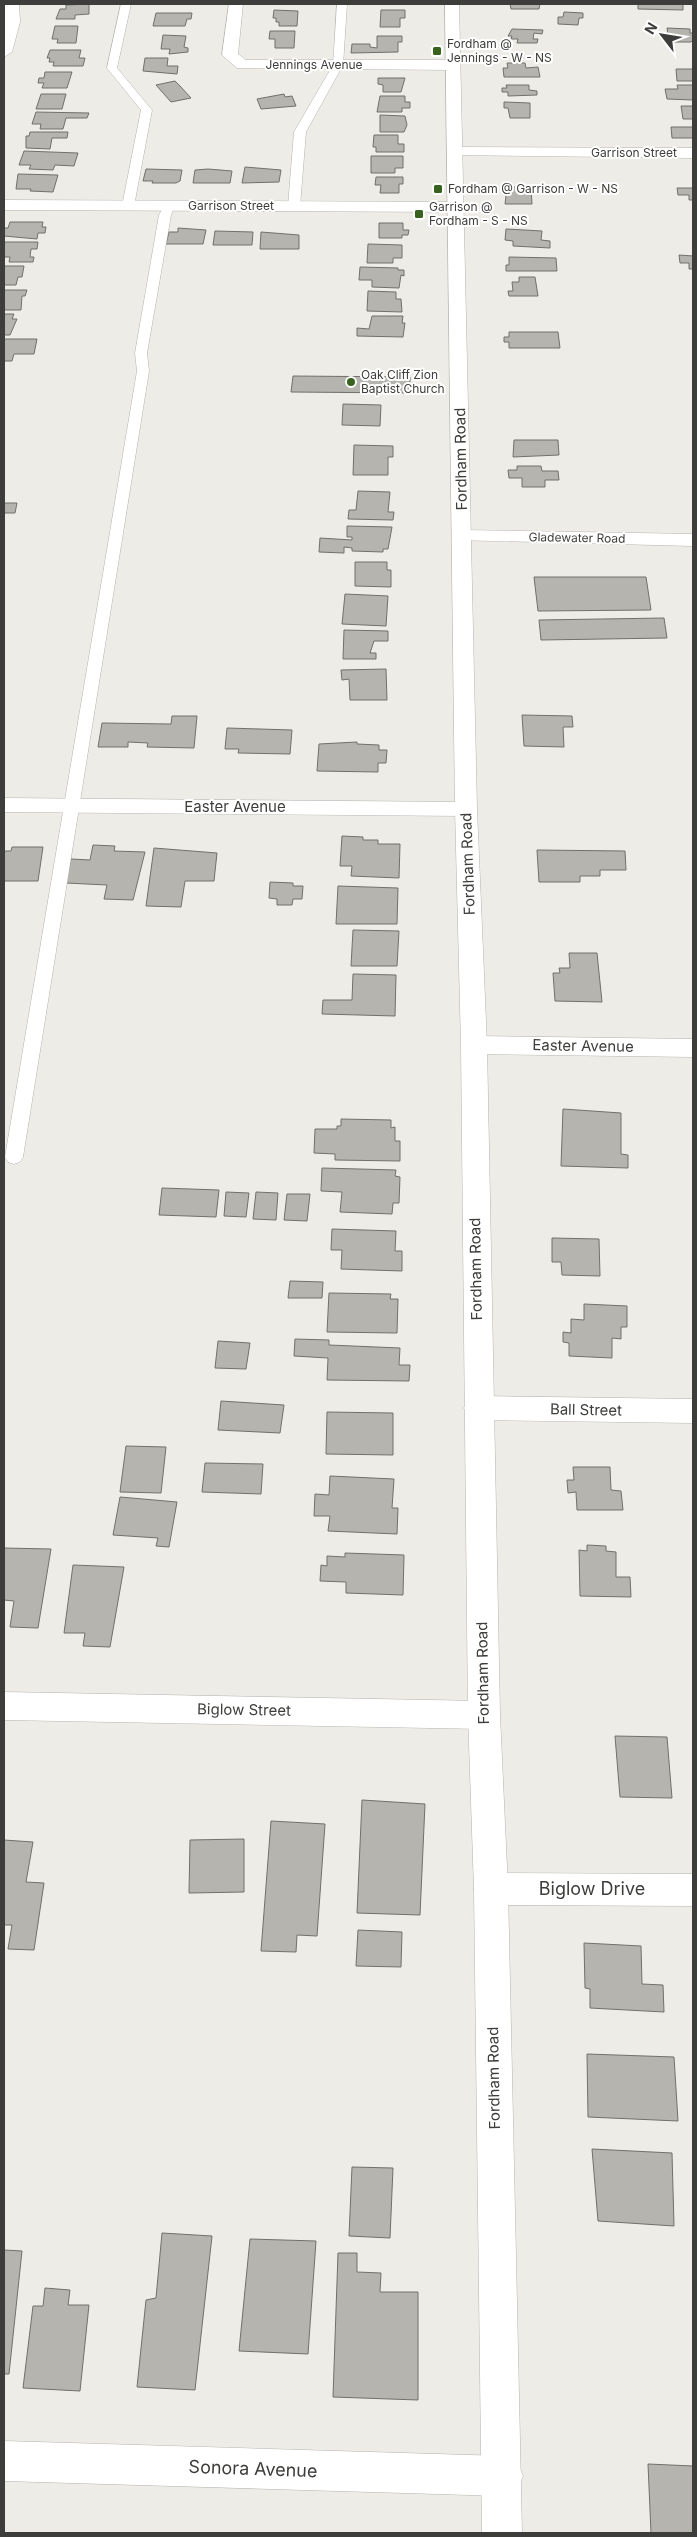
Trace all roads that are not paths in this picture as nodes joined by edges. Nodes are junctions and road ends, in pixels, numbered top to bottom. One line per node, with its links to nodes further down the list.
1 (12, 4): 6 (street)
2 (126, 4): 12 (lane)
3 (236, 4): 7 (street, Jennings Avenue)
4 (342, 4): 7 (lane)
5 (452, 4): 8 (street, Fordham Road)
6 (4, 52)
7 (338, 65): 8 (street, Jennings Avenue); 14 (lane)
8 (453, 65): 9 (street, Fordham Road)
9 (455, 152): 10 (street, Garrison Street); 15 (street, Fordham Road)
10 (693, 153)
11 (4, 205): 12 (street, Garrison Street)
12 (128, 206): 13 (street, Garrison Street)
13 (169, 206): 14 (street, Garrison Street); 19 (lane)
14 (294, 206): 15 (street, Garrison Street)
15 (458, 207): 16 (street, Fordham Road)
16 (462, 536): 17 (street, Gladewater Road); 20 (street, Fordham Road)
17 (693, 540)
18 (4, 805): 19 (street, Easter Avenue)
19 (72, 806): 20 (street, Easter Avenue); 23 (lane)
20 (466, 809): 21 (street, Fordham Road)
21 (474, 1045): 22 (street, Easter Avenue); 24 (street, Fordham Road)
22 (693, 1048)
23 (14, 1158)
24 (478, 1408): 25 (street, Ball Street); 27 (street, Fordham Road)
25 (693, 1411)
26 (4, 1706): 27 (street, Biglow Street)
27 (484, 1715): 28 (street, Fordham Road)
28 (491, 1889): 29 (street, Biglow Drive); 31 (street, Fordham Road)
29 (693, 1890)
30 (4, 2461): 31 (street, Sonora Avenue)
31 (503, 2476): 32 (street, Fordham Road)
32 (502, 2533)

